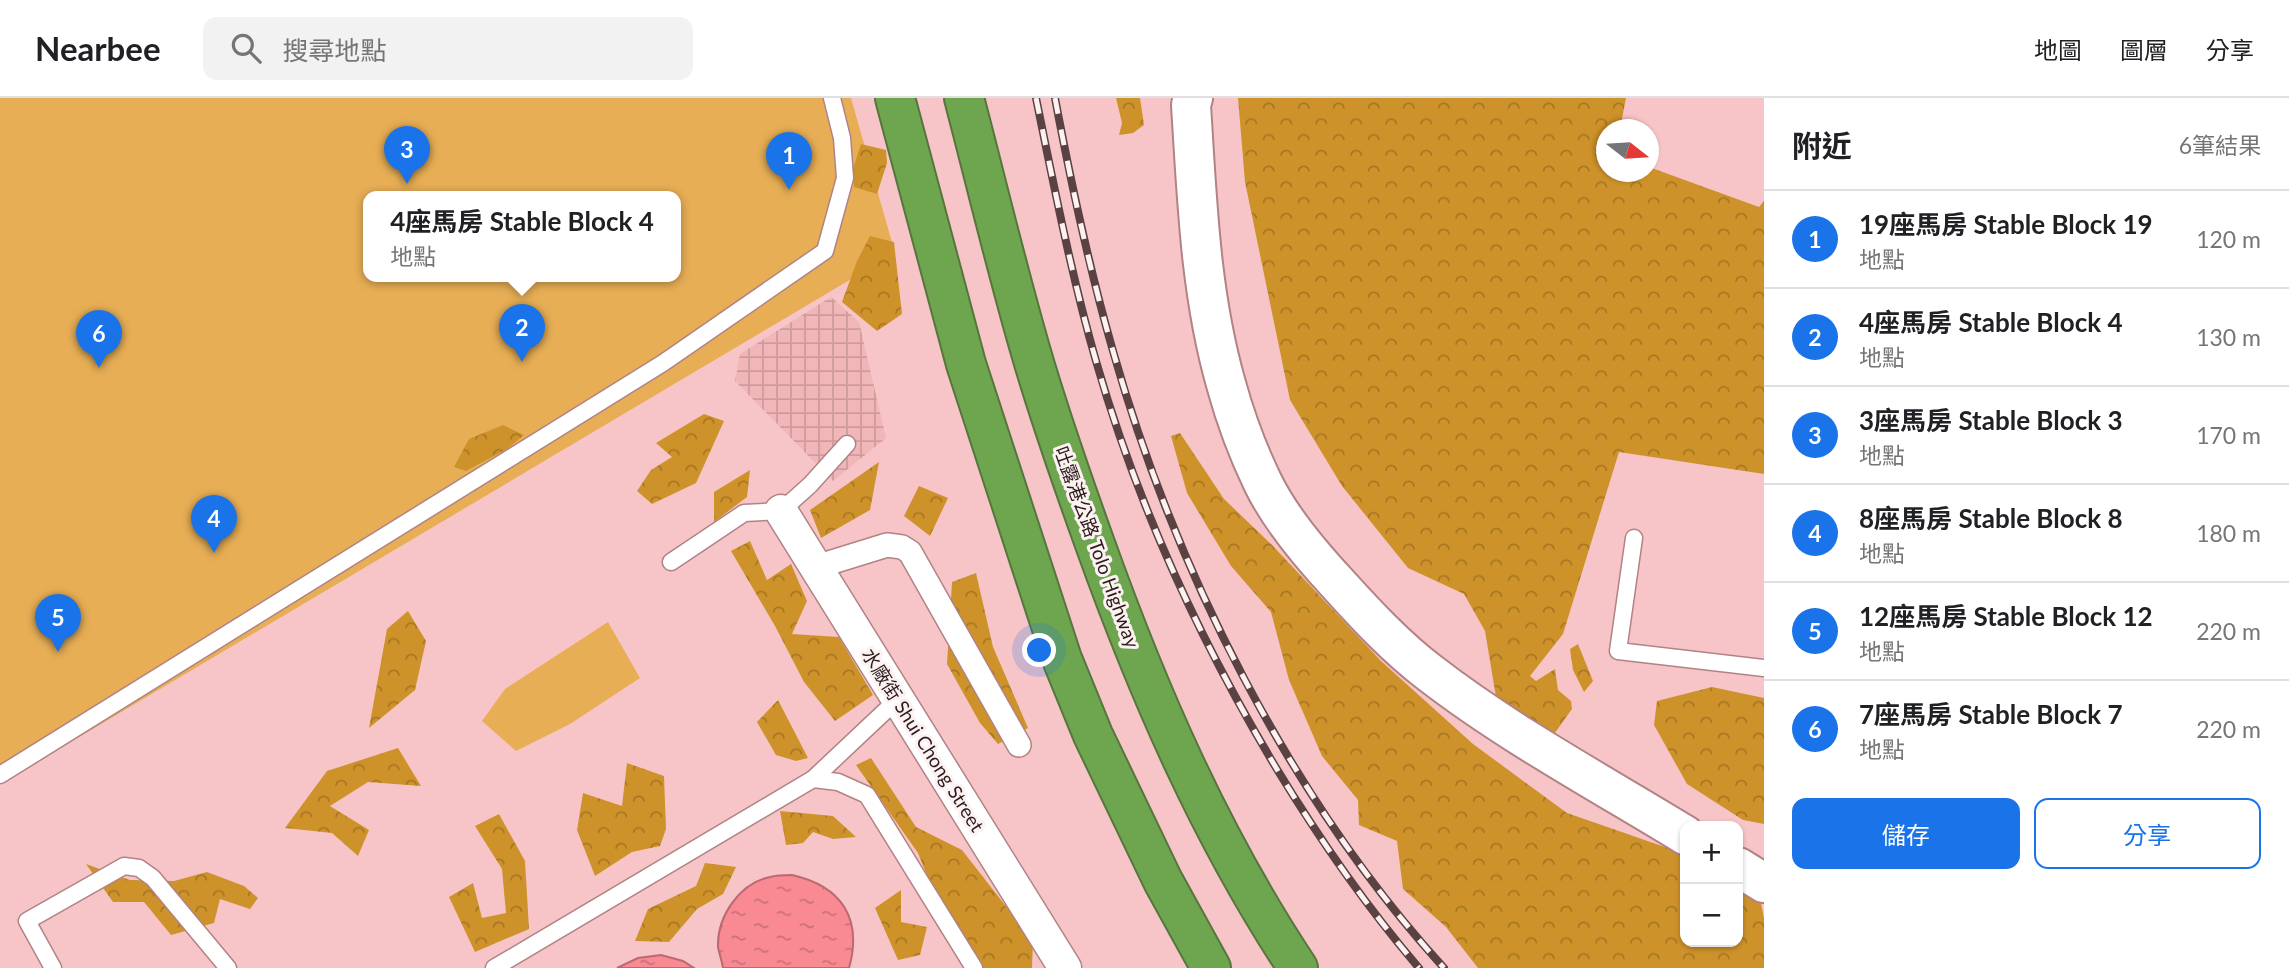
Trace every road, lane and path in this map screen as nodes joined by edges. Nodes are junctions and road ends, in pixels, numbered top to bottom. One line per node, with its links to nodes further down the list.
1 (832, 98): 13 (lane)
2 (895, 98): 23 (highway)
3 (964, 98): 24 (highway, 吐露港公路 Tolo Highway)
4 (1190, 101): 15 (main road)
5 (847, 443): 6 (lane)
6 (781, 511): 8 (lane); 9 (street, 水廠街 Shui Chong Street)
7 (1634, 538): 10 (lane)
8 (671, 562)
9 (816, 567): 11 (street, 水廠街 Shui Chong Street); 12 (street)
10 (1764, 668)
11 (898, 699): 14 (lane); 22 (street, 水廠街 Shui Chong Street)
12 (1019, 745)
13 (0, 775)
14 (813, 779): 20 (lane); 21 (lane)
15 (1680, 832)
16 (1743, 870): 17 (main road)
17 (1764, 883)
18 (53, 968): 19 (lane)
19 (228, 968)
20 (494, 968)
21 (974, 968)
22 (1065, 968)
23 (1211, 968)
24 (1298, 968)

